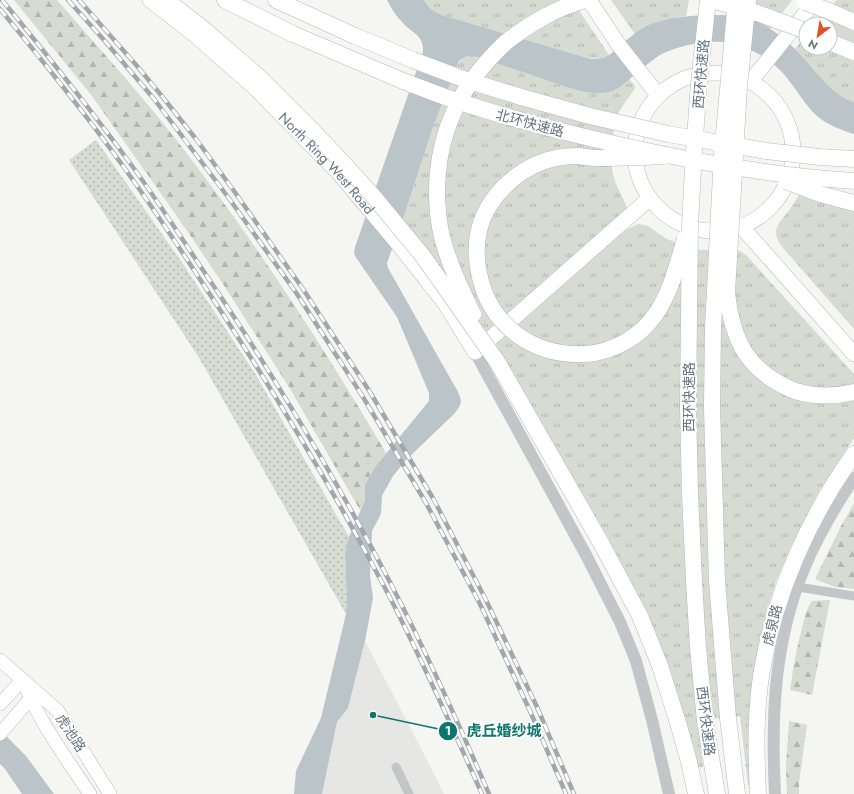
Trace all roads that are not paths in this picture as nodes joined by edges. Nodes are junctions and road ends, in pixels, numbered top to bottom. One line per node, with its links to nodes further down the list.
1 (150, 0): 27 (main road, North Ring West Road)
2 (166, 0): 29 (highway, bridge)
3 (225, 0): 19 (highway, 北环快速路, bridge)
4 (276, 0): 20 (highway, 北环快速路, bridge)
5 (586, 0): 29 (highway, bridge)
6 (589, 0): 18 (main road)
7 (708, 0): 25 (highway, 西环快速路, bridge)
8 (712, 0): 14 (highway, bridge)
9 (736, 0): 47 (highway, 西环快速路, bridge)
10 (748, 0): 30 (highway, bridge)
11 (799, 0): 13 (highway, bridge)
12 (816, 0): 17 (main road)
13 (854, 22)
14 (798, 28)
15 (838, 45): 16 (highway)
16 (854, 52)
17 (754, 76): 18 (main road); 26 (main road)
18 (658, 95): 23 (main road)
19 (665, 156): 21 (highway, 北环快速路, bridge); 25 (highway, bridge)
20 (854, 159)
21 (762, 172): 22 (highway, 北环快速路, bridge); 24 (highway, bridge)
22 (854, 180)
23 (650, 198): 26 (main road); 27 (main road)
24 (854, 203)
25 (690, 224): 46 (highway, 西环快速路, bridge)
26 (741, 226): 28 (main road)
27 (475, 352): 44 (street)
28 (854, 354)
29 (498, 362): 45 (highway, bridge)
30 (854, 392)
31 (854, 454): 48 (highway)
32 (854, 478): 33 (street, 虎泉路)
33 (798, 587): 34 (street); 49 (street, 虎泉路)
34 (854, 596)
35 (0, 660): 36 (main road, 虎池路)
36 (22, 680): 37 (main road, 虎池路); 38 (main road)
37 (34, 696): 39 (main road); 41 (main road, 虎池路); 42 (main road, 虎池路)
38 (0, 704)
39 (0, 734)
40 (396, 767): 43 (street)
41 (90, 794)
42 (110, 794)
43 (409, 794)
44 (668, 794)
45 (696, 794)
46 (717, 794)
47 (737, 794)
48 (758, 794)
49 (775, 794)

